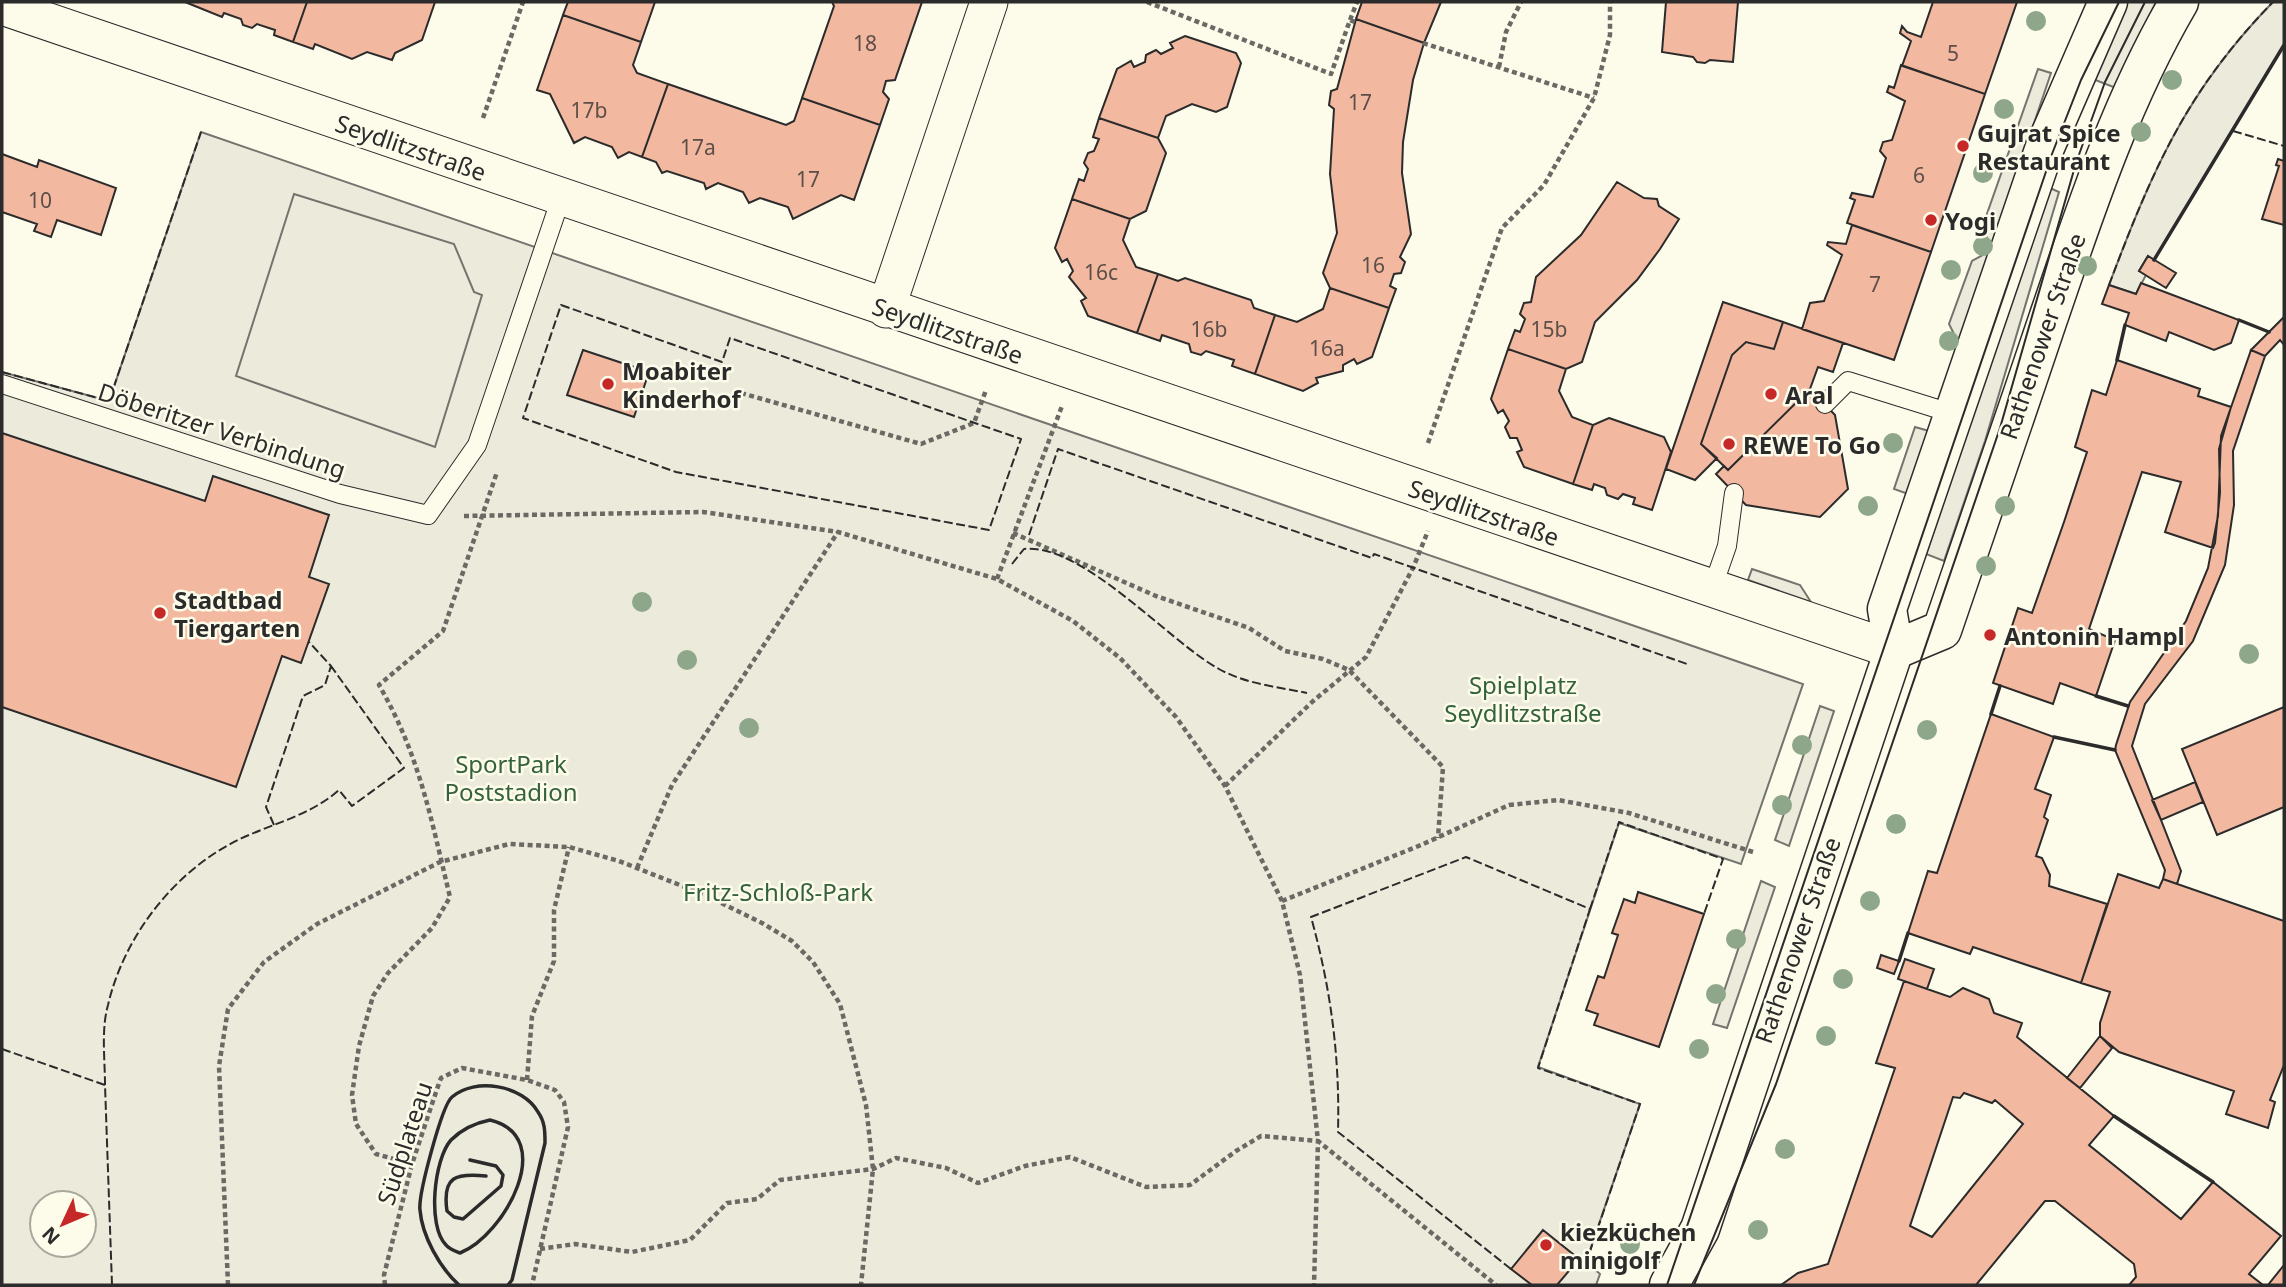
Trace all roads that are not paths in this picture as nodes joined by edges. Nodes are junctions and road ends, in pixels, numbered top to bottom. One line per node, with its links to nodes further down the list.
1 (989, 2): 6 (street)
2 (2108, 2): 9 (main road, Rathenower Straße)
3 (2179, 2): 12 (main road, Rathenower Straße)
4 (2, 6): 5 (street, Seydlitzstraße)
5 (562, 198): 6 (street, Seydlitzstraße); 7 (lane, Döberitzer Verbindung)
6 (886, 309): 11 (street, Seydlitzstraße)
7 (2, 384)
8 (1825, 404): 9 (lane)
9 (1954, 414): 12 (main road, Rathenower Straße)
10 (1734, 493): 11 (lane)
11 (1712, 589): 12 (street, Seydlitzstraße)
12 (1895, 650): 13 (main road, Rathenower Straße)
13 (1700, 1230): 14 (main road, Rathenower Straße); 15 (main road, Rathenower Straße)
14 (1669, 1285)
15 (1694, 1285)

